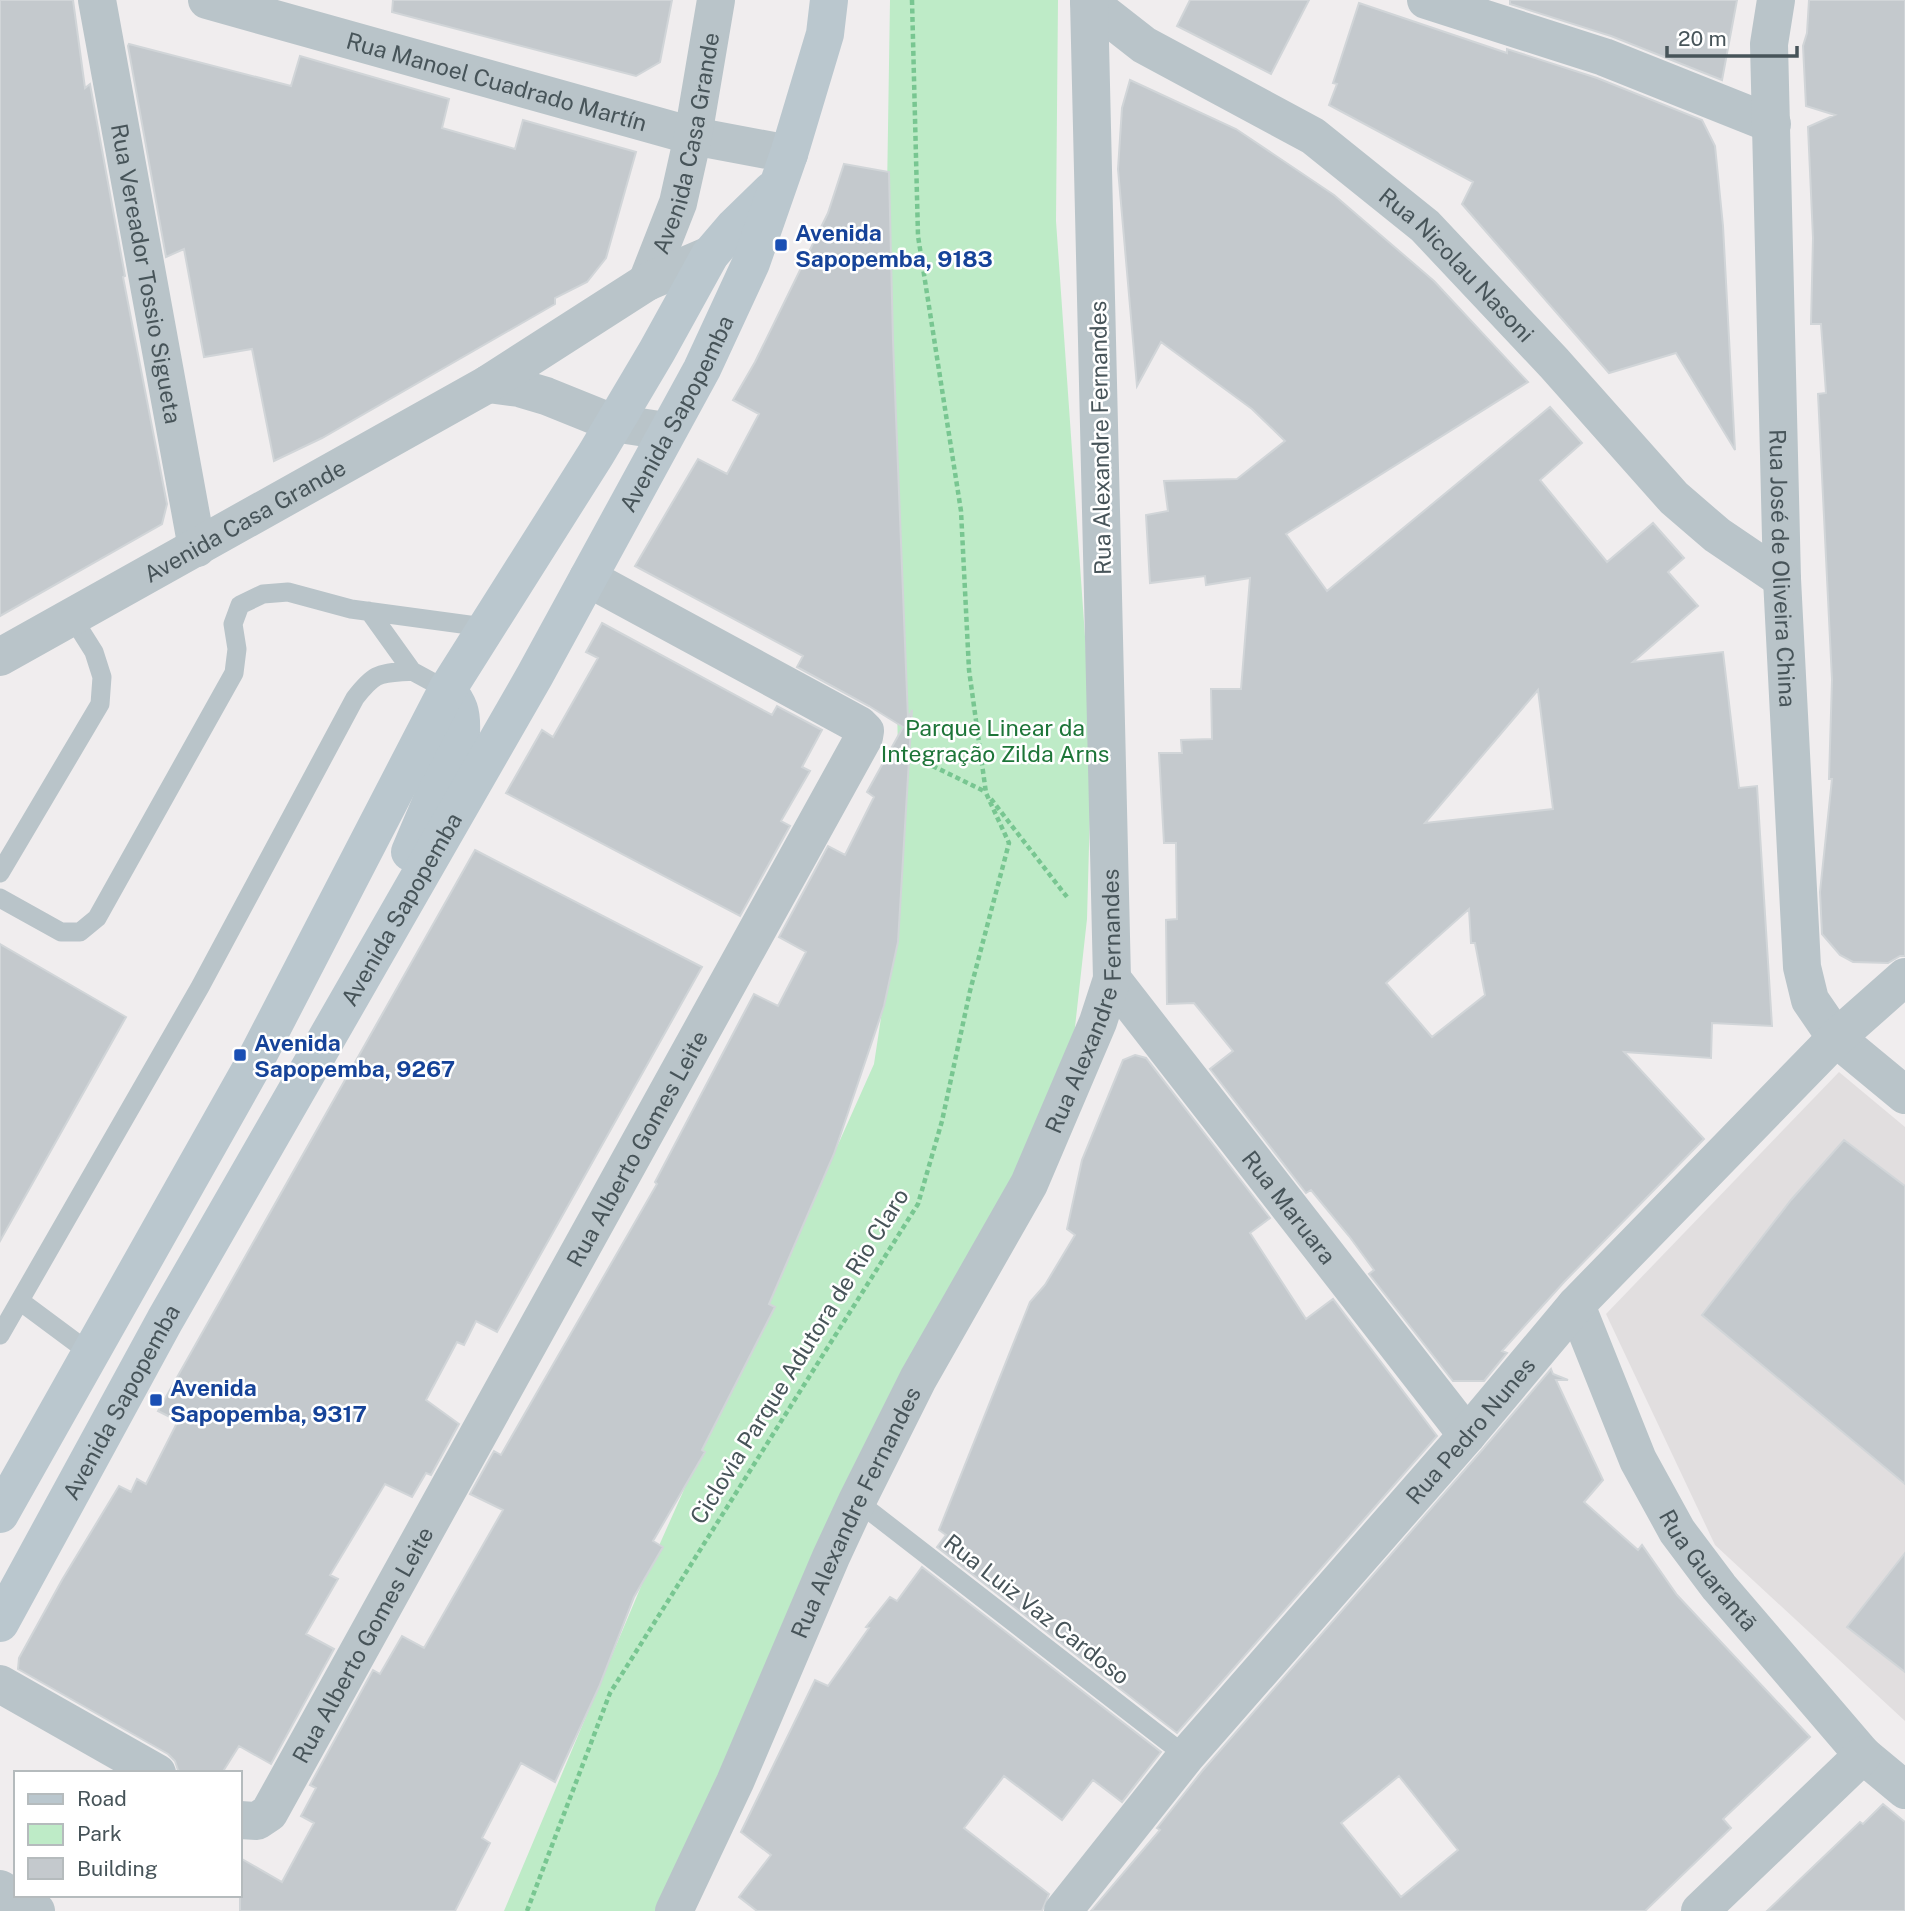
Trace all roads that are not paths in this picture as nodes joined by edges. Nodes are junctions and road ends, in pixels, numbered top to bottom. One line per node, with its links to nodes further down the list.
1 (97, 0): 16 (street, Rua Vereador Tossio Sigueta)
2 (207, 0): 9 (street, Rua Manoel Cuadrado Martín)
3 (716, 0): 9 (street, Avenida Casa Grande)
4 (829, 0): 10 (main road, Avenida Sapopemba)
5 (1426, 0): 8 (street)
6 (1776, 0): 8 (street, Rua José de Oliveira China)
7 (1089, 1): 18 (street, Rua Nicolau Nasoni); 29 (street, Rua Alexandre Fernandes)
8 (1772, 124): 18 (street, Rua José de Oliveira China)
9 (692, 136): 10 (street, Rua Manoel Cuadrado Martín); 12 (street, Avenida Casa Grande)
10 (784, 169): 11 (main road, Avenida Sapopemba); 15 (main road, Avenida Sapopemba)
11 (710, 255): 12 (street, Avenida Casa Grande); 14 (main road, Avenida Sapopemba)
12 (647, 282): 13 (street, Avenida Casa Grande)
13 (488, 384): 14 (street); 16 (street, Avenida Casa Grande)
14 (613, 423): 15 (street); 21 (main road, Avenida Sapopemba)
15 (666, 431): 17 (main road, Avenida Sapopemba)
16 (197, 548): 20 (street, Avenida Casa Grande)
17 (588, 578): 27 (main road, Avenida Sapopemba); 45 (street, Rua Alberto Gomes Leite)
18 (1782, 579): 30 (street, Rua José de Oliveira China)
19 (369, 611): 21 (lane); 23 (lane); 26 (lane)
20 (72, 617): 22 (street, Avenida Casa Grande); 25 (lane)
21 (484, 627): 24 (main road, Avenida Sapopemba)
22 (0, 657)
23 (412, 671): 24 (lane); 32 (lane)
24 (447, 690): 27 (main road); 35 (main road, Avenida Sapopemba)
25 (0, 873)
26 (0, 898)
27 (365, 971): 39 (main road, Avenida Sapopemba)
28 (1905, 977): 30 (street, Rua Pedro Nunes)
29 (1112, 979): 36 (street, Rua Maruara); 37 (street, Rua Alexandre Fernandes)
30 (1836, 1038): 31 (street, Rua José de Oliveira China); 33 (street, Rua Pedro Nunes)
31 (1905, 1095)
32 (20, 1301): 34 (lane); 35 (lane)
33 (1576, 1305): 36 (street, Rua Pedro Nunes); 41 (street, Rua Guarantã)
34 (0, 1335)
35 (90, 1353): 38 (main road, Avenida Sapopemba)
36 (1467, 1435): 42 (street, Rua Pedro Nunes)
37 (857, 1501): 42 (lane, Rua Luiz Vaz Cardoso); 48 (street, Rua Alexandre Fernandes)
38 (0, 1514)
39 (0, 1623)
40 (0, 1684): 43 (street)
41 (1863, 1755): 44 (street, Rua Guarantã); 50 (street)
42 (1186, 1756): 49 (street, Rua Pedro Nunes)
43 (153, 1771)
44 (1905, 1790)
45 (242, 1820)
46 (0, 1889): 47 (street)
47 (36, 1911)
48 (674, 1911)
49 (1063, 1911)
50 (1700, 1911)

